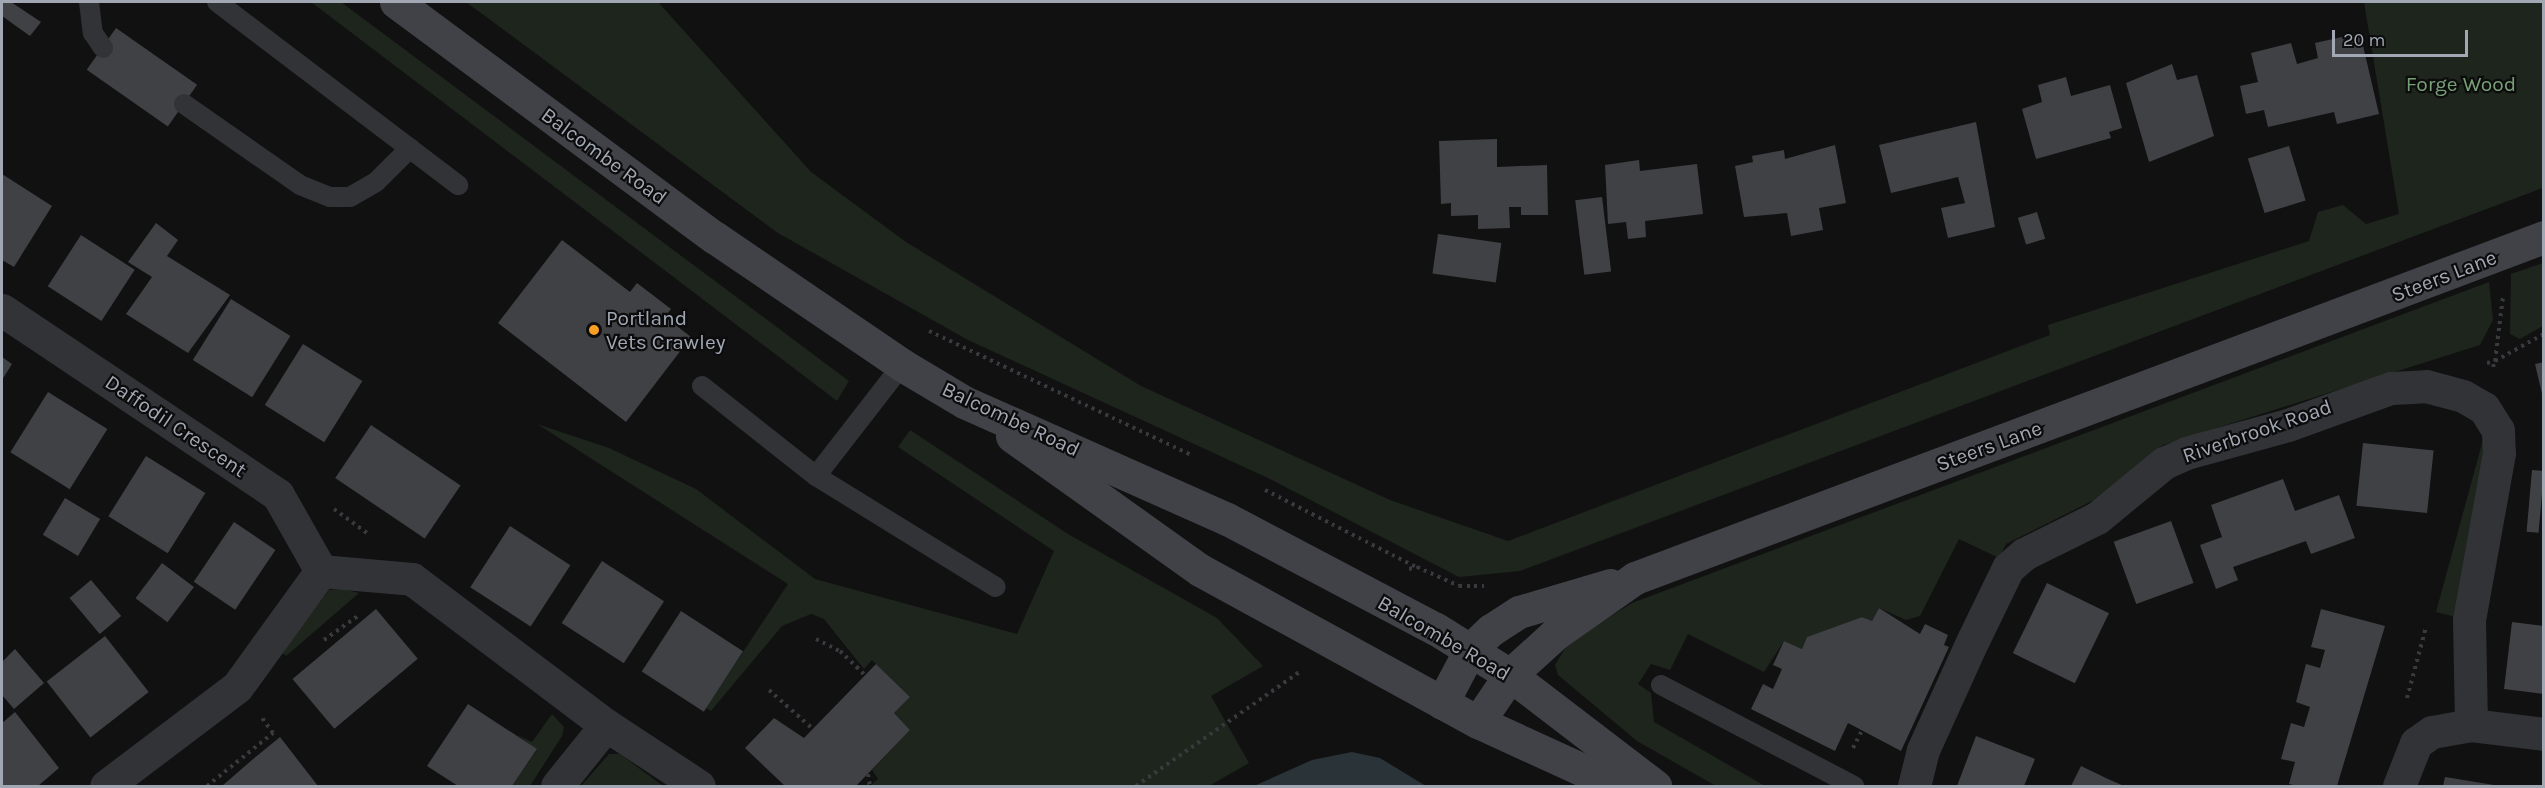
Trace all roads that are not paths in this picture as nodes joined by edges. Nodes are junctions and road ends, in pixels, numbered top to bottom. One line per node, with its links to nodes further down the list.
1 (89, 2): 4 (lane)
2 (217, 2): 6 (lane)
3 (396, 2): 10 (main road, Balcombe Road)
4 (103, 48)
5 (184, 104): 6 (lane)
6 (410, 148): 7 (lane)
7 (458, 185)
8 (2544, 237): 15 (main road, Steers Lane)
9 (2, 310): 14 (street, Daffodil Crescent)
10 (902, 365): 12 (main road, Balcombe Road); 13 (lane)
11 (702, 386): 13 (lane)
12 (964, 402): 17 (main road, Balcombe Road); 20 (main road)
13 (816, 476): 16 (lane)
14 (321, 571): 22 (street); 25 (street)
15 (1635, 578): 17 (main road); 18 (main road, Steers Lane)
16 (996, 587)
17 (1470, 650): 18 (main road, Balcombe Road); 20 (main road)
18 (1510, 675): 21 (main road, Steers Lane); 29 (main road, Balcombe Road)
19 (1661, 685): 30 (lane)
20 (1442, 703): 21 (main road)
21 (1478, 722): 28 (main road)
22 (606, 725): 26 (street); 27 (street)
23 (2471, 725): 24 (street); 31 (street, Riverbrook Road); 32 (street)
24 (2544, 734)
25 (106, 786)
26 (557, 786)
27 (699, 786)
28 (1618, 786)
29 (1655, 786)
30 (1854, 786)
31 (1914, 786)
32 (2399, 786)

